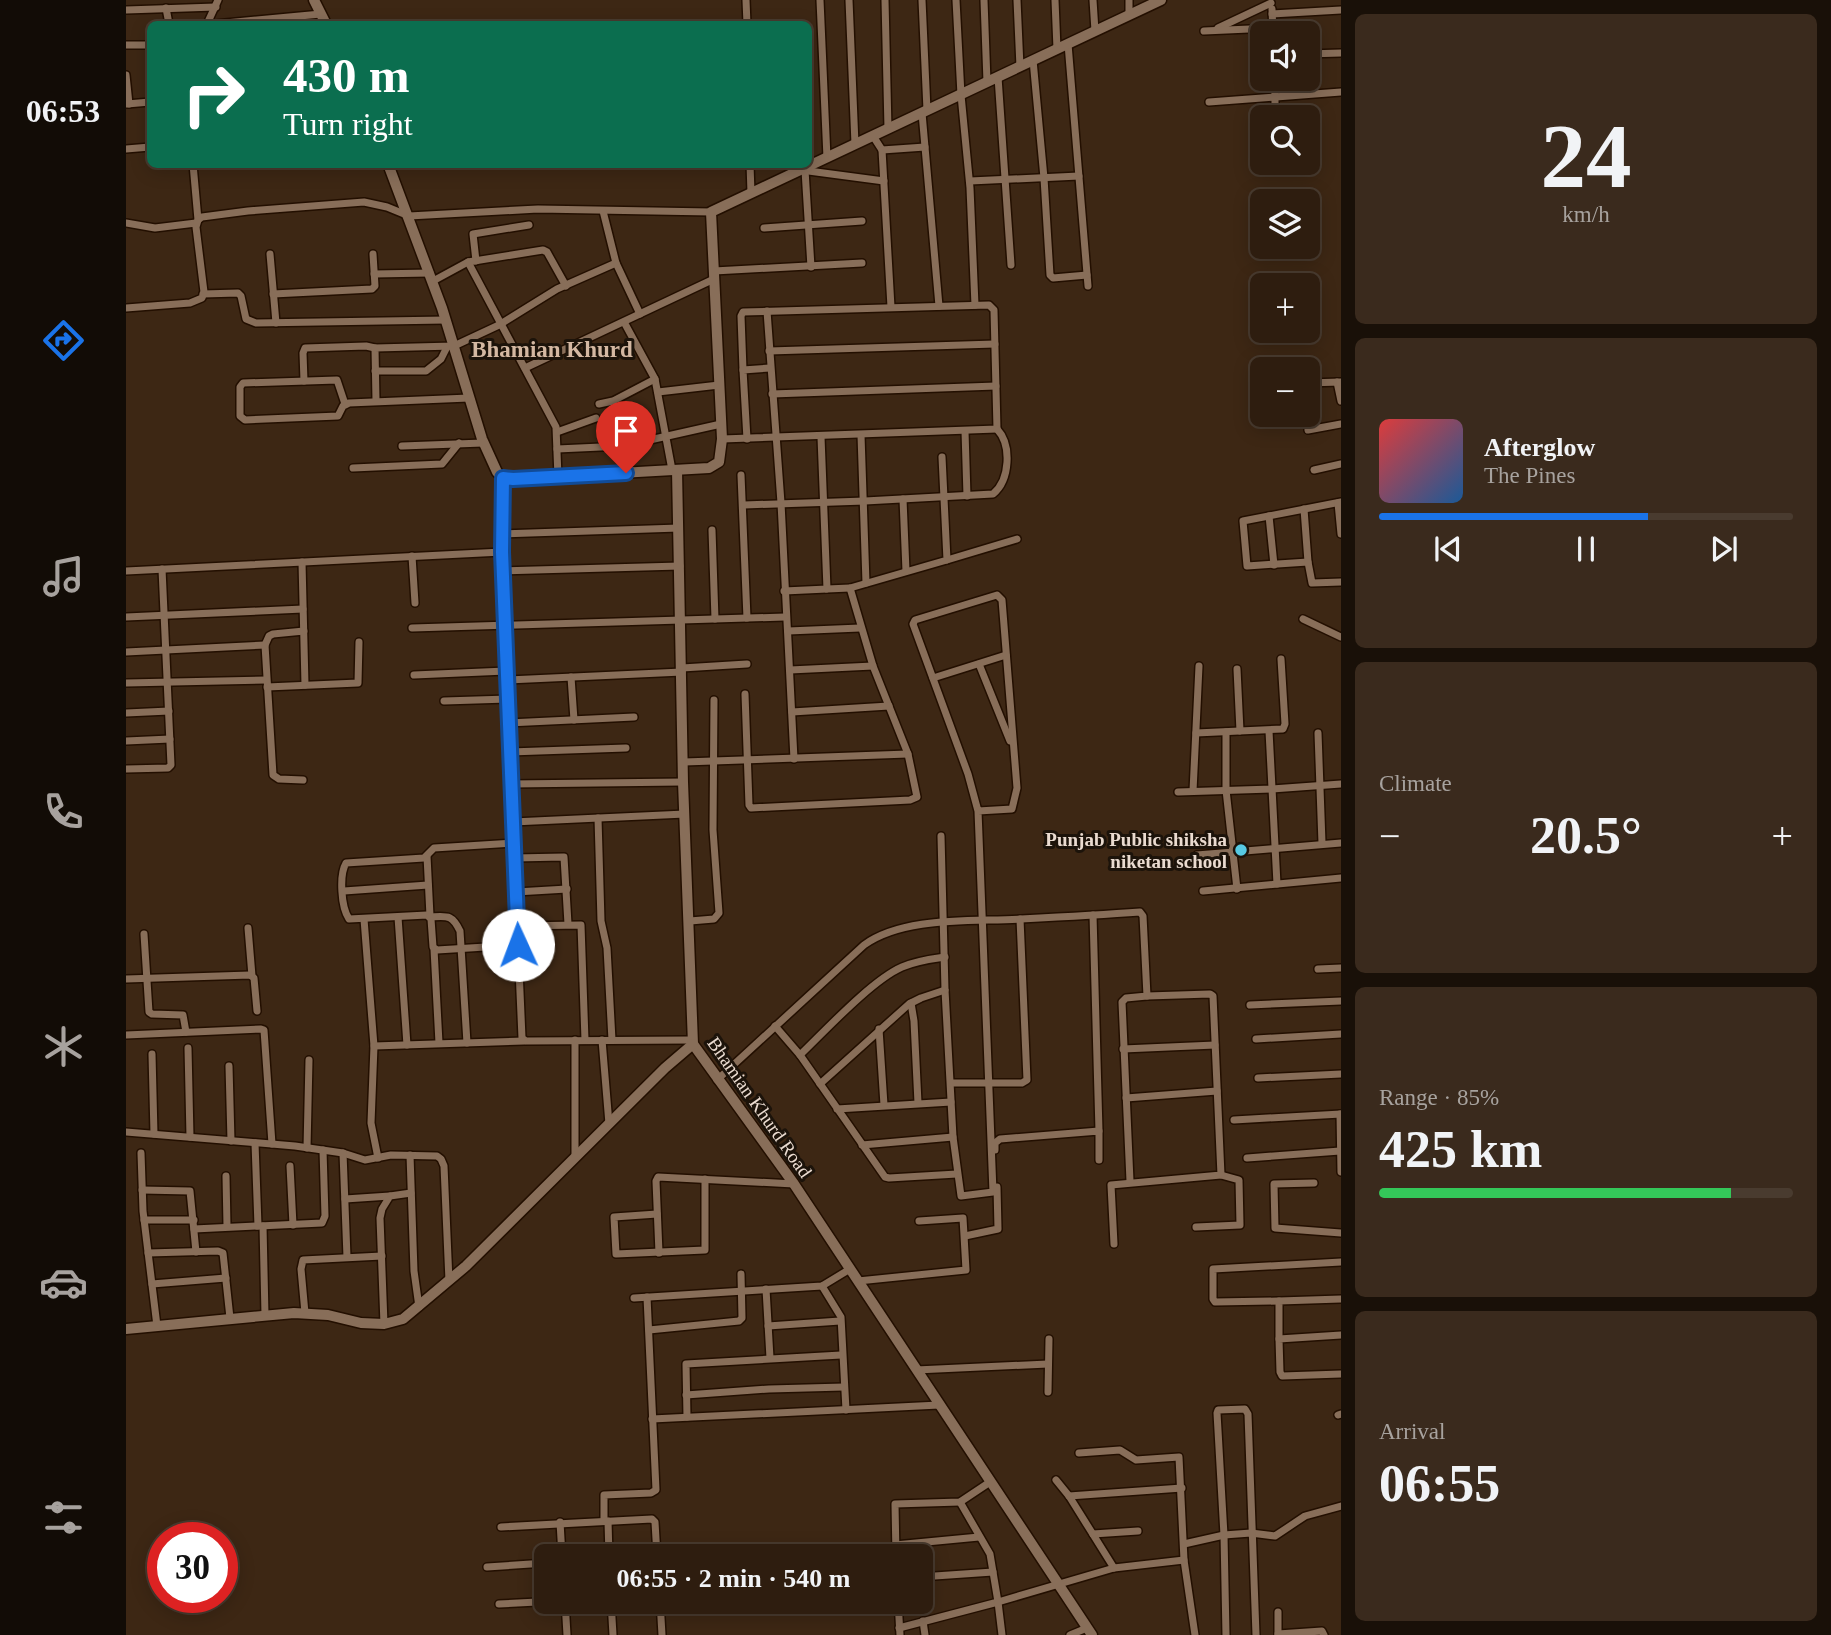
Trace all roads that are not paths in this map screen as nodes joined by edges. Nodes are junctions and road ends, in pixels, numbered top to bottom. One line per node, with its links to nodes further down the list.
1 (225, 0): 16 (street)
2 (314, 0): 22 (street)
3 (746, 0): 25 (street)
4 (820, 0): 57 (street)
5 (849, 0): 52 (street)
6 (885, 0): 50 (street)
7 (922, 0): 49 (street)
8 (956, 0): 43 (street)
9 (984, 0): 40 (street)
10 (1017, 0): 37 (street)
11 (1055, 0): 33 (street)
12 (1093, 0): 28 (street)
13 (1129, 0): 21 (street)
14 (1161, 0): 21 (street)
15 (1271, 1): 20 (street); 27 (street)
16 (216, 6): 17 (street)
17 (166, 8): 18 (street); 23 (street)
18 (126, 10)
19 (1341, 10): 20 (street)
20 (1272, 14): 26 (street)
21 (1129, 15): 28 (street)
22 (323, 19): 24 (street)
23 (168, 21)
24 (280, 21)
25 (747, 21)
26 (1272, 21)
27 (1215, 30): 29 (street); 30 (street)
28 (1095, 31): 33 (street)
29 (1204, 31)
30 (1250, 31)
31 (147, 45): 32 (street)
32 (126, 46)
33 (1062, 47): 36 (street); 64 (street)
34 (1341, 53): 35 (street)
35 (1320, 54)
36 (1033, 60): 37 (street); 65 (street)
37 (1020, 67): 39 (street)
38 (126, 75): 47 (street)
39 (998, 77): 40 (street); 66 (street)
40 (987, 82): 43 (street)
41 (1275, 91): 44 (street)
42 (1341, 92): 44 (street)
43 (961, 94): 49 (street); 68 (street)
44 (1275, 96): 46 (street); 48 (street)
45 (147, 102): 47 (street)
46 (1209, 102)
47 (127, 104)
48 (1275, 105)
49 (925, 111): 50 (street); 54 (street)
50 (888, 129): 51 (street)
51 (873, 136): 52 (street); 56 (street)
52 (855, 144): 57 (street)
53 (147, 147): 55 (street)
54 (925, 147): 56 (street); 95 (street)
55 (126, 149)
56 (882, 150): 67 (street)
57 (827, 158): 58 (street)
58 (812, 166)
59 (193, 168): 73 (street)
60 (390, 168): 72 (street)
61 (750, 168): 69 (street)
62 (807, 168): 63 (street)
63 (803, 170): 67 (street); 69 (street); 76 (street)
64 (1079, 176): 65 (street); 88 (street)
65 (1044, 178): 66 (street); 88 (street)
66 (1006, 180): 68 (street); 84 (street)
67 (884, 181): 96 (street)
68 (970, 181): 94 (street)
69 (751, 193): 71 (street)
70 (603, 211): 71 (street); 72 (street); 82 (street)
71 (711, 212): 87 (street)
72 (409, 216): 73 (street); 89 (street)
73 (197, 221): 75 (street); 92 (street)
74 (862, 221): 76 (street)
75 (126, 223)
76 (808, 223): 78 (street); 85 (street)
77 (529, 225): 81 (street)
78 (764, 228)
79 (270, 254): 93 (street)
80 (373, 254): 86 (street)
81 (472, 261): 89 (street); 90 (street); 103 (street)
82 (616, 263): 90 (street); 99 (street)
83 (862, 263): 85 (street)
84 (1011, 265)
85 (811, 267): 87 (street)
86 (374, 274): 89 (street); 93 (street)
87 (714, 275): 99 (street); 116 (street)
88 (1087, 275): 91 (street)
89 (431, 277): 100 (street)
90 (566, 286): 103 (street)
91 (1088, 286)
92 (203, 294): 97 (street); 102 (street)
93 (273, 294): 102 (street)
94 (975, 305): 95 (street); 104 (street)
95 (939, 306): 96 (street)
96 (891, 307): 98 (street)
97 (126, 308)
98 (767, 311): 107 (street); 110 (street)
99 (640, 314): 101 (street)
100 (446, 320): 102 (street); 105 (street)
101 (624, 321): 108 (street); 112 (street)
102 (276, 323)
103 (502, 323): 105 (street); 108 (street)
104 (995, 344): 107 (street); 117 (street)
105 (450, 346): 106 (street); 111 (street); 120 (street)
106 (375, 348): 111 (street); 113 (street)
107 (769, 351): 109 (street)
108 (525, 368): 131 (street)
109 (770, 368): 110 (street); 119 (street)
110 (743, 370): 137 (street)
111 (375, 371): 121 (street)
112 (655, 379): 118 (street); 124 (street)
113 (304, 381): 123 (street); 123 (street)
114 (1339, 382): 115 (street); 122 (street)
115 (1320, 383)
116 (719, 385): 118 (street); 126 (street)
117 (996, 386): 119 (street); 128 (street)
118 (657, 391): 133 (street)
119 (772, 394): 135 (street)
120 (469, 397): 121 (street); 139 (street)
121 (376, 401): 123 (street)
122 (1341, 401)
123 (345, 404)
124 (599, 404)
125 (596, 418): 131 (street)
126 (721, 424): 133 (street); 136 (street)
127 (1341, 424): 129 (street)
128 (997, 429): 130 (street); 150 (street)
129 (1308, 430)
130 (965, 431): 132 (street); 150 (street)
131 (557, 432): 141 (street)
132 (861, 435): 134 (street); 154 (street)
133 (666, 437): 141 (street); 145 (street)
134 (821, 437): 135 (street); 153 (street)
135 (775, 438): 137 (street); 155 (street)
136 (722, 439): 137 (street); 145 (street)
137 (747, 439)
138 (459, 443): 139 (street); 140 (street); 144 (street)
139 (483, 443): 148 (street)
140 (402, 446)
141 (557, 449): 149 (street)
142 (942, 457): 151 (street)
143 (1341, 464): 146 (street)
144 (353, 468)
145 (674, 470): 149 (street); 160 (street, Bhamian Khurd Road)
146 (1314, 470)
147 (741, 475): 157 (street)
148 (503, 478): 149 (street); 162 (street)
149 (558, 478)
150 (967, 496): 151 (street)
151 (943, 497): 152 (street); 167 (street)
152 (903, 499): 154 (street); 175 (street)
153 (824, 501): 154 (street); 155 (street); 179 (street)
154 (865, 501): 177 (street)
155 (781, 503): 157 (street); 180 (street)
156 (1339, 503): 158 (street); 163 (street)
157 (744, 505): 186 (street)
158 (1304, 509): 159 (street); 169 (street)
159 (1269, 516): 170 (street); 170 (street)
160 (678, 528): 162 (street); 171 (street, Bhamian Khurd Road)
161 (712, 530): 187 (street)
162 (502, 534): 165 (street)
163 (1341, 534)
164 (1017, 539): 167 (street)
165 (502, 552): 166 (street); 174 (street)
166 (412, 556): 168 (street); 181 (street)
167 (947, 560): 175 (street)
168 (302, 562): 172 (street); 182 (street)
169 (1308, 562): 170 (street); 176 (street)
170 (1274, 565)
171 (680, 566): 174 (street); 189 (street, Bhamian Khurd Road)
172 (162, 569): 173 (street); 183 (street)
173 (126, 571)
174 (502, 571): 190 (street)
175 (906, 571): 177 (street)
176 (1341, 582)
177 (866, 583): 178 (street)
178 (850, 588): 179 (street); 192 (street)
179 (827, 589): 180 (street)
180 (784, 591): 185 (street)
181 (415, 603)
182 (303, 609): 183 (street); 193 (street)
183 (164, 615): 184 (street); 198 (street)
184 (126, 617)
185 (785, 617): 186 (street); 194 (street)
186 (747, 618): 187 (street)
187 (715, 619): 189 (street)
188 (1303, 619): 195 (street)
189 (681, 620): 190 (street); 207 (street, Bhamian Khurd Road)
190 (504, 625): 191 (street); 209 (street)
191 (412, 628)
192 (860, 628): 194 (street); 204 (street)
193 (304, 631): 197 (street); 217 (street)
194 (789, 631): 208 (street)
195 (1341, 637)
196 (359, 642): 217 (street)
197 (265, 645): 198 (street); 216 (street)
198 (166, 650): 199 (street); 214 (street)
199 (126, 652)
200 (1006, 655): 203 (street); 212 (street); 237 (street)
201 (1281, 659): 230 (street)
202 (747, 664): 207 (street)
203 (979, 664): 212 (street); 237 (street)
204 (873, 666): 208 (street); 222 (street)
205 (1199, 666): 232 (street)
206 (1237, 669): 229 (street)
207 (682, 670): 211 (street); 243 (street, Bhamian Khurd Road)
208 (790, 670): 224 (street)
209 (506, 671): 210 (street); 213 (street)
210 (414, 675)
211 (571, 677): 213 (street); 227 (street)
212 (933, 678): 254 (street)
213 (506, 680): 219 (street)
214 (168, 681): 215 (street); 216 (street); 223 (street)
215 (126, 683)
216 (266, 683): 217 (street); 245 (street)
217 (305, 685)
218 (745, 694): 241 (street)
219 (508, 699): 221 (street); 228 (street)
220 (714, 700): 242 (street)
221 (444, 701)
222 (889, 706): 224 (street); 239 (street)
223 (169, 711): 225 (street); 234 (street)
224 (792, 712): 240 (street)
225 (126, 713)
226 (634, 717): 227 (street)
227 (574, 720): 228 (street)
228 (508, 723): 238 (street)
229 (1240, 731): 230 (street); 231 (street)
230 (1269, 731): 250 (street)
231 (1226, 732): 232 (street); 251 (street)
232 (1196, 733): 252 (street)
233 (1318, 733): 249 (street)
234 (170, 739): 235 (street); 244 (street)
235 (126, 741)
236 (626, 748): 238 (street)
237 (1013, 748): 254 (street)
238 (510, 752): 247 (street)
239 (908, 754): 240 (street); 241 (street)
240 (794, 759): 241 (street)
241 (748, 760): 242 (street)
242 (715, 761): 243 (street); 280 (street)
243 (684, 762): 246 (street, Bhamian Khurd Road)
244 (126, 769)
245 (303, 780)
246 (683, 782): 247 (street); 255 (street, Bhamian Khurd Road)
247 (511, 784): 257 (street)
248 (1341, 784): 249 (street)
249 (1320, 786): 250 (street); 261 (street)
250 (1272, 789): 251 (street); 262 (street)
251 (1226, 790): 252 (street); 263 (street)
252 (1193, 791): 253 (street)
253 (1178, 792)
254 (978, 811): 281 (street)
255 (685, 814): 256 (street); 280 (street, Bhamian Khurd Road)
256 (598, 818): 257 (street); 311 (street)
257 (513, 822): 260 (street)
258 (942, 836): 282 (street)
259 (1341, 842): 261 (street)
260 (514, 843): 265 (street); 266 (street)
261 (1322, 843): 262 (street)
262 (1275, 847): 263 (street); 268 (street)
263 (1234, 851): 264 (street); 271 (street)
264 (1197, 855)
265 (427, 856): 269 (street); 272 (street)
266 (514, 858): 270 (street); 274 (street)
267 (1341, 878): 268 (street)
268 (1278, 884): 271 (street)
269 (428, 885): 272 (street); 277 (street)
270 (566, 888): 274 (street); 283 (street)
271 (1237, 889): 273 (street)
272 (344, 891): 278 (street)
273 (1203, 891)
274 (516, 892): 284 (street)
275 (1093, 915): 279 (street); 297 (street); 340 (street)
276 (398, 917): 277 (street); 278 (street); 316 (street)
277 (430, 917): 288 (street); 289 (street)
278 (364, 919): 318 (street)
279 (1020, 919): 281 (street); 329 (street)
280 (690, 920): 314 (street, Bhamian Khurd Road)
281 (982, 921): 282 (street); 329 (street)
282 (944, 923): 290 (street); 302 (street)
283 (568, 924): 284 (street); 309 (street)
284 (517, 926): 287 (street)
285 (248, 928): 293 (street)
286 (144, 934): 294 (street)
287 (518, 945): 289 (street); 312 (street)
288 (434, 949): 289 (street); 315 (street)
289 (462, 949): 313 (street)
290 (944, 957): 296 (street); 322 (street)
291 (1341, 968): 292 (street)
292 (1318, 969)
293 (252, 976): 294 (street); 301 (street)
294 (146, 978): 295 (street); 304 (street)
295 (126, 979)
296 (945, 990): 299 (street); 328 (street)
297 (1147, 996): 317 (street); 320 (street)
298 (1341, 1001): 300 (street)
299 (911, 1003): 303 (street); 334 (street)
300 (1250, 1005)
301 (257, 1011)
302 (775, 1026): 322 (street); 327 (street)
303 (879, 1029): 330 (street); 335 (street)
304 (186, 1032): 306 (street); 347 (street)
305 (1341, 1034): 307 (street)
306 (126, 1035)
307 (1256, 1039)
308 (575, 1040): 309 (street); 312 (street); 355 (street)
309 (585, 1040): 310 (street)
310 (602, 1040): 311 (street); 339 (street)
311 (612, 1040): 314 (street)
312 (524, 1041): 313 (street)
313 (467, 1042): 315 (street)
314 (692, 1042): 327 (street, Bhamian Khurd Road); 339 (street)
315 (439, 1044): 316 (street)
316 (407, 1045): 318 (street)
317 (1214, 1045): 320 (street); 331 (street)
318 (374, 1046): 356 (street)
319 (188, 1048): 343 (street)
320 (1123, 1049): 332 (street)
321 (152, 1055): 342 (street)
322 (800, 1055): 330 (street)
323 (309, 1060): 349 (street)
324 (229, 1066): 345 (street)
325 (1341, 1073): 326 (street)
326 (1258, 1078)
327 (717, 1080): 367 (street, Bhamian Khurd Road)
328 (951, 1083): 329 (street); 333 (street)
329 (990, 1083): 361 (street)
330 (820, 1084): 336 (street)
331 (1217, 1091): 332 (street); 362 (street)
332 (1126, 1098): 365 (street)
333 (951, 1101): 334 (street); 344 (street)
334 (918, 1103): 335 (street)
335 (884, 1105): 336 (street)
336 (837, 1109): 348 (street)
337 (1341, 1114): 338 (street); 351 (street)
338 (1234, 1121)
339 (609, 1124): 355 (street)
340 (1099, 1131): 358 (street); 382 (street)
341 (126, 1132): 342 (street)
342 (154, 1134): 343 (street)
343 (190, 1137): 345 (street)
344 (953, 1137): 348 (street); 361 (street)
345 (231, 1141): 346 (street)
346 (255, 1143): 347 (street); 378 (street)
347 (272, 1144): 349 (street)
348 (862, 1145): 361 (street)
349 (307, 1148): 350 (street)
350 (323, 1150): 353 (street); 376 (street)
351 (1340, 1151): 357 (street); 360 (street)
352 (141, 1153): 368 (street)
353 (343, 1153): 356 (street); 371 (street)
354 (410, 1155): 356 (street); 369 (street); 393 (street)
355 (575, 1156): 393 (street)
356 (378, 1158)
357 (1247, 1158)
358 (1099, 1160)
359 (290, 1166): 376 (street)
360 (1341, 1172)
361 (957, 1174)
362 (1221, 1175): 365 (street); 379 (street)
363 (226, 1176): 377 (street)
364 (705, 1179): 367 (street); 372 (street); 386 (street)
365 (1130, 1181): 383 (street)
366 (1314, 1183): 381 (street)
367 (794, 1184): 390 (street, Bhamian Khurd Road)
368 (142, 1190): 373 (street); 374 (street)
369 (411, 1193): 370 (street); 403 (street)
370 (390, 1196): 371 (street); 387 (street)
371 (345, 1199): 388 (street)
372 (657, 1214): 386 (street); 386 (street)
373 (144, 1220): 374 (street); 385 (street)
374 (194, 1220): 380 (street)
375 (919, 1221): 382 (street)
376 (293, 1225): 378 (street)
377 (227, 1226): 378 (street); 380 (street)
378 (260, 1226): 405 (street)
379 (1196, 1227)
380 (194, 1229): 384 (street)
381 (1341, 1233)
382 (965, 1236): 394 (street)
383 (1114, 1244)
384 (196, 1252): 385 (street); 392 (street)
385 (148, 1253): 395 (street)
386 (659, 1253)
387 (382, 1256): 388 (street); 408 (street)
388 (347, 1257): 404 (street)
389 (1341, 1262): 402 (street)
390 (850, 1269): 394 (street, Bhamian Khurd Road); 396 (street)
391 (741, 1274): 398 (street)
392 (226, 1278): 395 (street); 406 (street)
393 (449, 1281): 403 (street)
394 (858, 1281): 419 (street, Bhamian Khurd Road)
395 (152, 1284): 409 (street)
396 (822, 1286): 397 (street); 407 (street)
397 (766, 1289): 398 (street); 410 (street)
398 (742, 1290): 399 (street); 412 (street)
399 (648, 1297): 400 (street); 412 (street)
400 (634, 1298)
401 (1341, 1299): 402 (street)
402 (1279, 1301): 415 (street)
403 (419, 1307): 408 (street)
404 (305, 1313): 405 (street); 408 (street)
405 (265, 1315): 406 (street)
406 (230, 1318): 409 (street)
407 (840, 1321): 410 (street); 416 (street)
408 (384, 1324)
409 (157, 1325): 411 (street)
410 (768, 1326): 417 (street)
411 (126, 1329)
412 (649, 1330): 427 (street)
413 (1341, 1335): 415 (street)
414 (1049, 1339): 418 (street)
415 (1279, 1339): 420 (street)
416 (841, 1355): 417 (street); 421 (street)
417 (770, 1358): 423 (street)
418 (1048, 1364): 419 (street); 422 (street)
419 (916, 1370): 424 (street, Bhamian Khurd Road)
420 (1341, 1374)
421 (844, 1387): 423 (street); 425 (street)
422 (1048, 1392)
423 (686, 1395): 426 (street)
424 (939, 1405): 425 (street); 430 (street, Bhamian Khurd Road)
425 (846, 1410): 426 (street)
426 (687, 1417): 427 (street)
427 (652, 1419): 435 (street)
428 (1079, 1453): 431 (street)
429 (1056, 1480): 432 (street)
430 (990, 1482): 433 (street); 455 (street, Bhamian Khurd Road)
431 (1182, 1488): 432 (street); 448 (street)
432 (1069, 1496): 440 (street)
433 (960, 1502): 442 (street); 446 (street)
434 (1341, 1506): 439 (street)
435 (606, 1521): 436 (street); 444 (street); 445 (street)
436 (560, 1522): 437 (street); 443 (street)
437 (501, 1527)
438 (1138, 1531): 440 (street)
439 (1251, 1533): 441 (street); 441 (street); 475 (street)
440 (1093, 1534): 452 (street)
441 (1224, 1535): 448 (street); 474 (street)
442 (979, 1537): 447 (street); 453 (street)
443 (561, 1544)
444 (608, 1544)
445 (656, 1544)
446 (895, 1544)
447 (906, 1544)
448 (1184, 1544): 449 (street)
449 (1184, 1560): 452 (street); 473 (street)
450 (534, 1564): 451 (street)
451 (487, 1567)
452 (1114, 1568): 455 (street)
453 (993, 1572): 454 (street); 457 (street)
454 (933, 1576)
455 (1058, 1584): 457 (street); 465 (street, Bhamian Khurd Road)
456 (534, 1602): 458 (street)
457 (998, 1602): 463 (street); 471 (street)
458 (499, 1604)
459 (1278, 1612): 466 (street)
460 (566, 1614): 467 (street)
461 (612, 1614): 468 (street)
462 (661, 1614): 469 (street)
463 (923, 1621): 464 (street); 470 (street)
464 (899, 1631)
465 (1089, 1631): 472 (street)
466 (1278, 1634): 476 (street)
467 (567, 1635)
468 (613, 1635)
469 (662, 1635)
470 (925, 1635)
471 (1002, 1635)
472 (1070, 1635)
473 (1195, 1635)
474 (1226, 1635)
475 (1256, 1635)
476 (1324, 1635)

